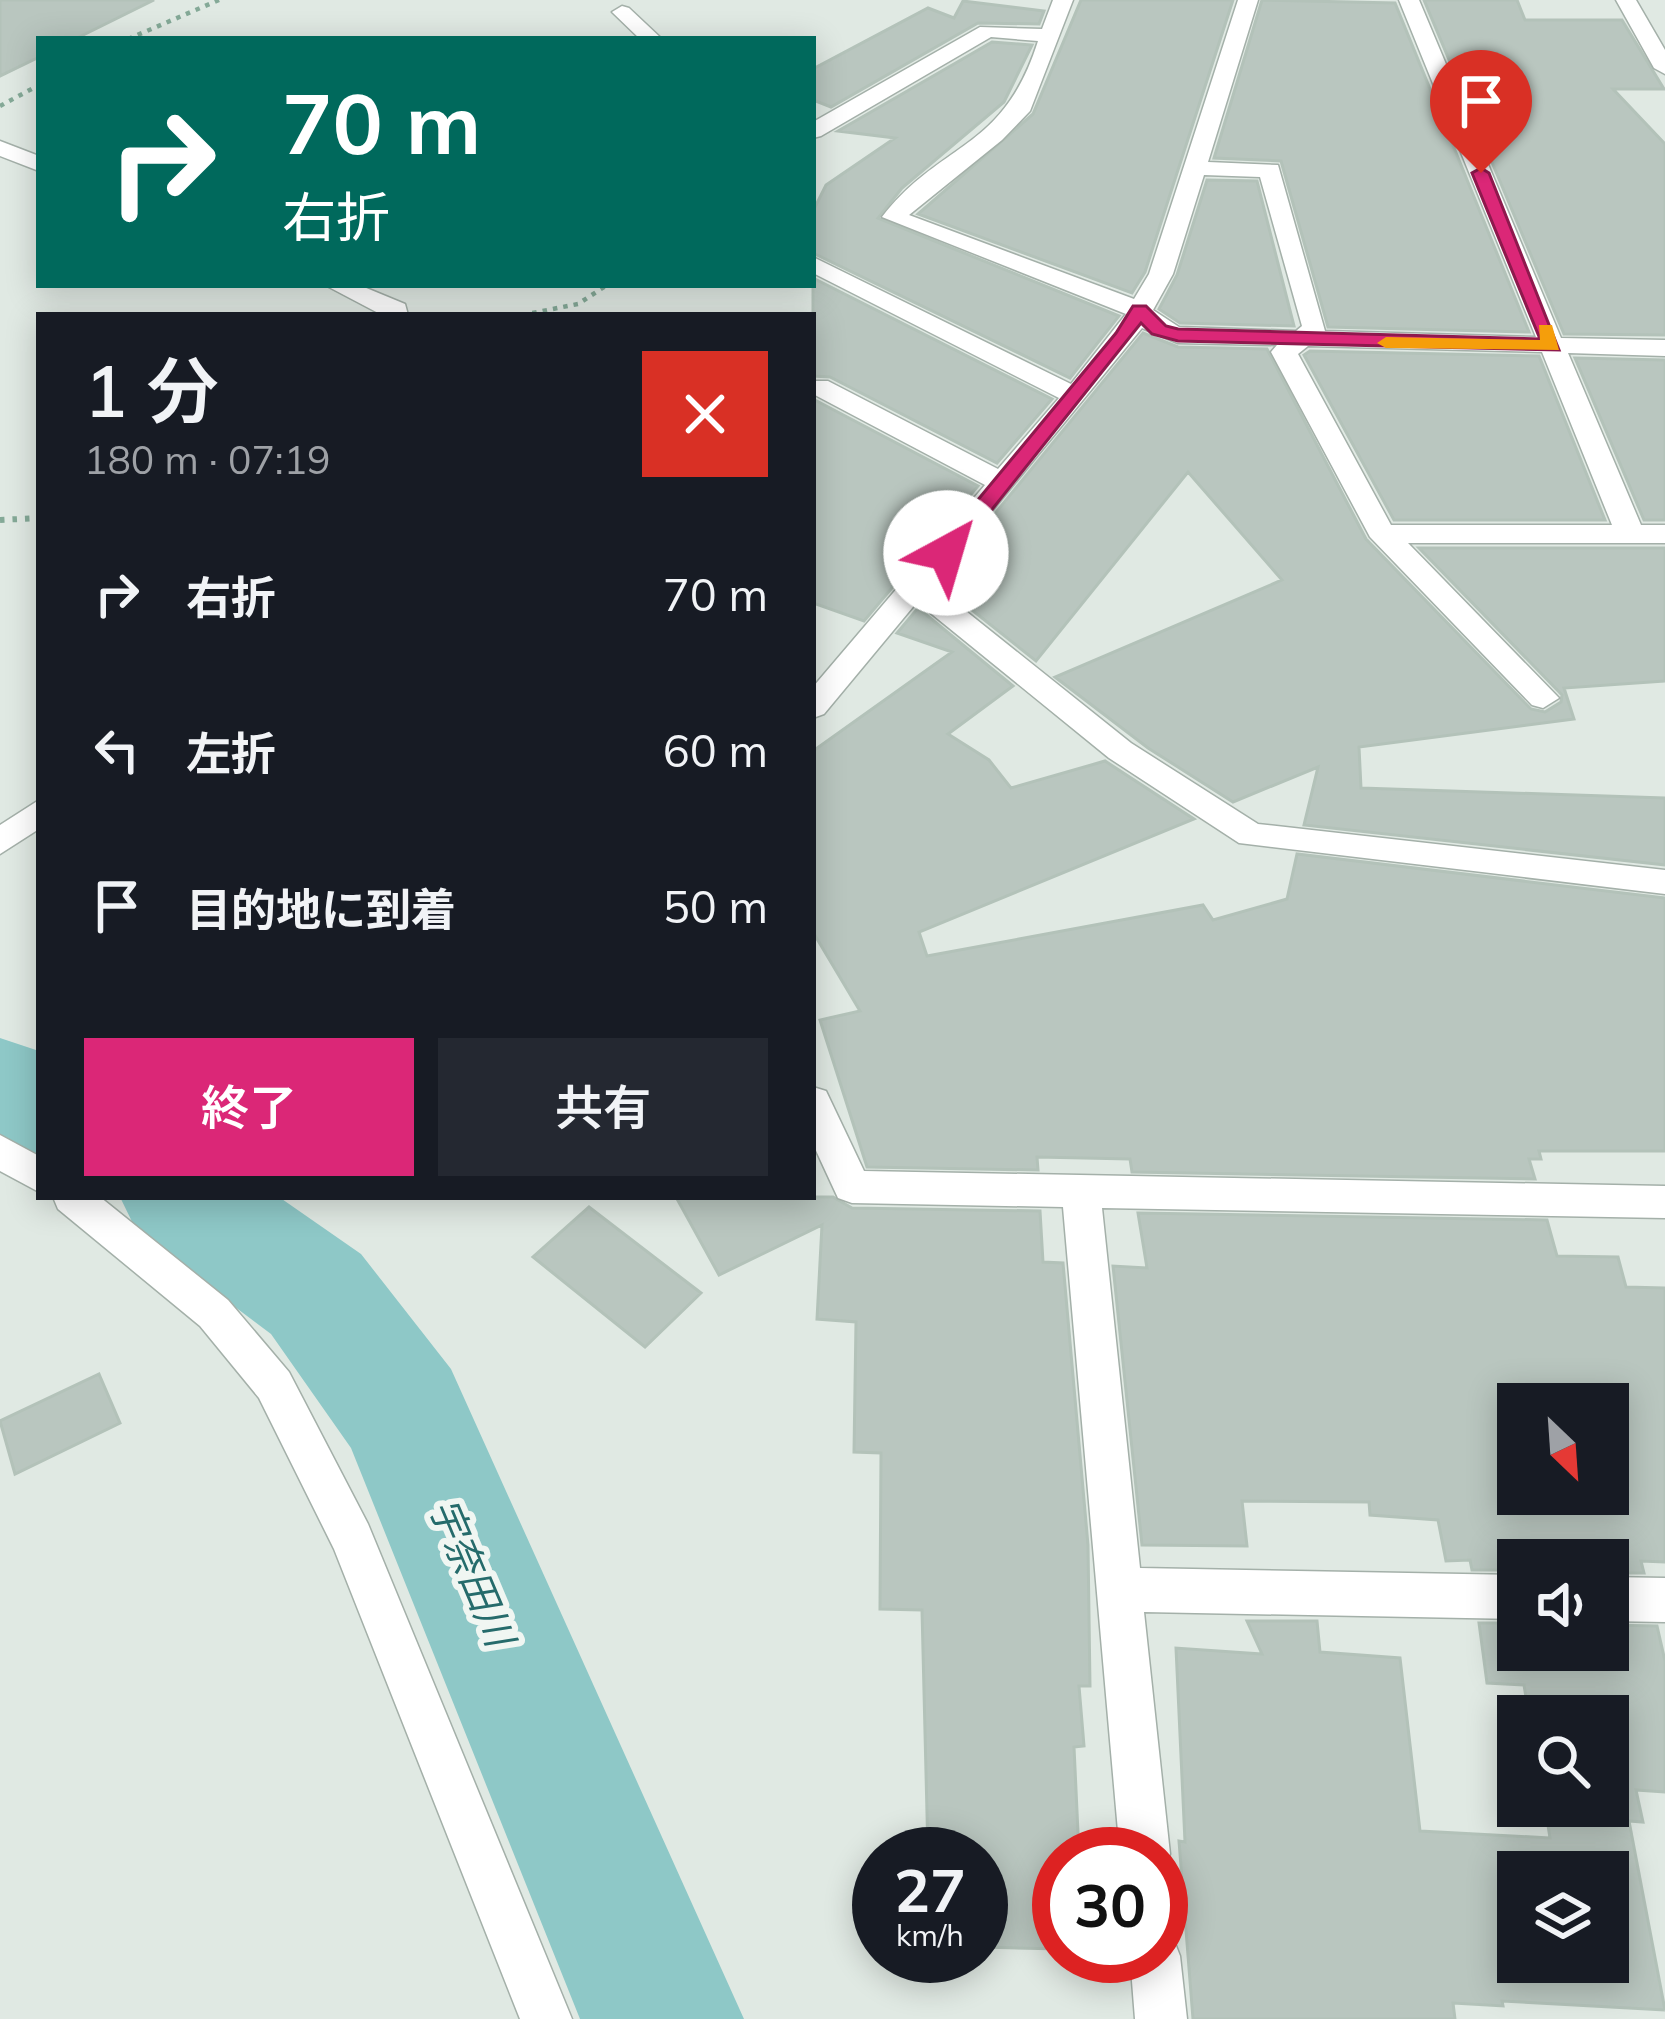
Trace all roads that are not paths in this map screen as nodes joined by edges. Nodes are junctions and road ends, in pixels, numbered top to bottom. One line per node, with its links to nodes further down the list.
1 (1063, 0): 7 (street)
2 (1248, 0): 12 (street)
3 (1409, 0): 18 (street)
4 (1626, 0): 8 (street)
5 (622, 12): 6 (street)
6 (649, 36)
7 (1048, 36): 9 (street); 15 (street)
8 (1665, 68)
9 (816, 129)
10 (0, 148): 11 (street)
11 (36, 163)
12 (1194, 168): 15 (street); 17 (street)
13 (816, 266): 21 (street)
14 (344, 288): 16 (street)
15 (1139, 310): 17 (street); 21 (street)
16 (396, 312)
17 (1298, 341): 18 (street); 25 (street)
18 (1552, 346): 19 (street); 23 (street)
19 (1665, 348)
20 (819, 386): 22 (street)
21 (1075, 396): 22 (street)
22 (1003, 483): 26 (street)
23 (1630, 534): 24 (street); 25 (street)
24 (1665, 534)
25 (1383, 535): 29 (street)
26 (917, 587): 27 (street); 32 (street)
27 (826, 668): 28 (street)
28 (816, 698)
29 (1543, 698)
30 (36, 814): 31 (street)
31 (0, 842)
32 (1665, 882)
33 (816, 1109): 36 (street)
34 (0, 1151): 35 (street)
35 (36, 1174)
36 (1081, 1191): 38 (street); 39 (street)
37 (76, 1200): 45 (street)
38 (1665, 1203)
39 (1120, 1591): 40 (street); 43 (street)
40 (1497, 1597)
41 (1629, 1599): 42 (street)
42 (1665, 1600)
43 (1142, 1827)
44 (1158, 1983): 46 (street)
45 (546, 2019)
46 (1161, 2019)

